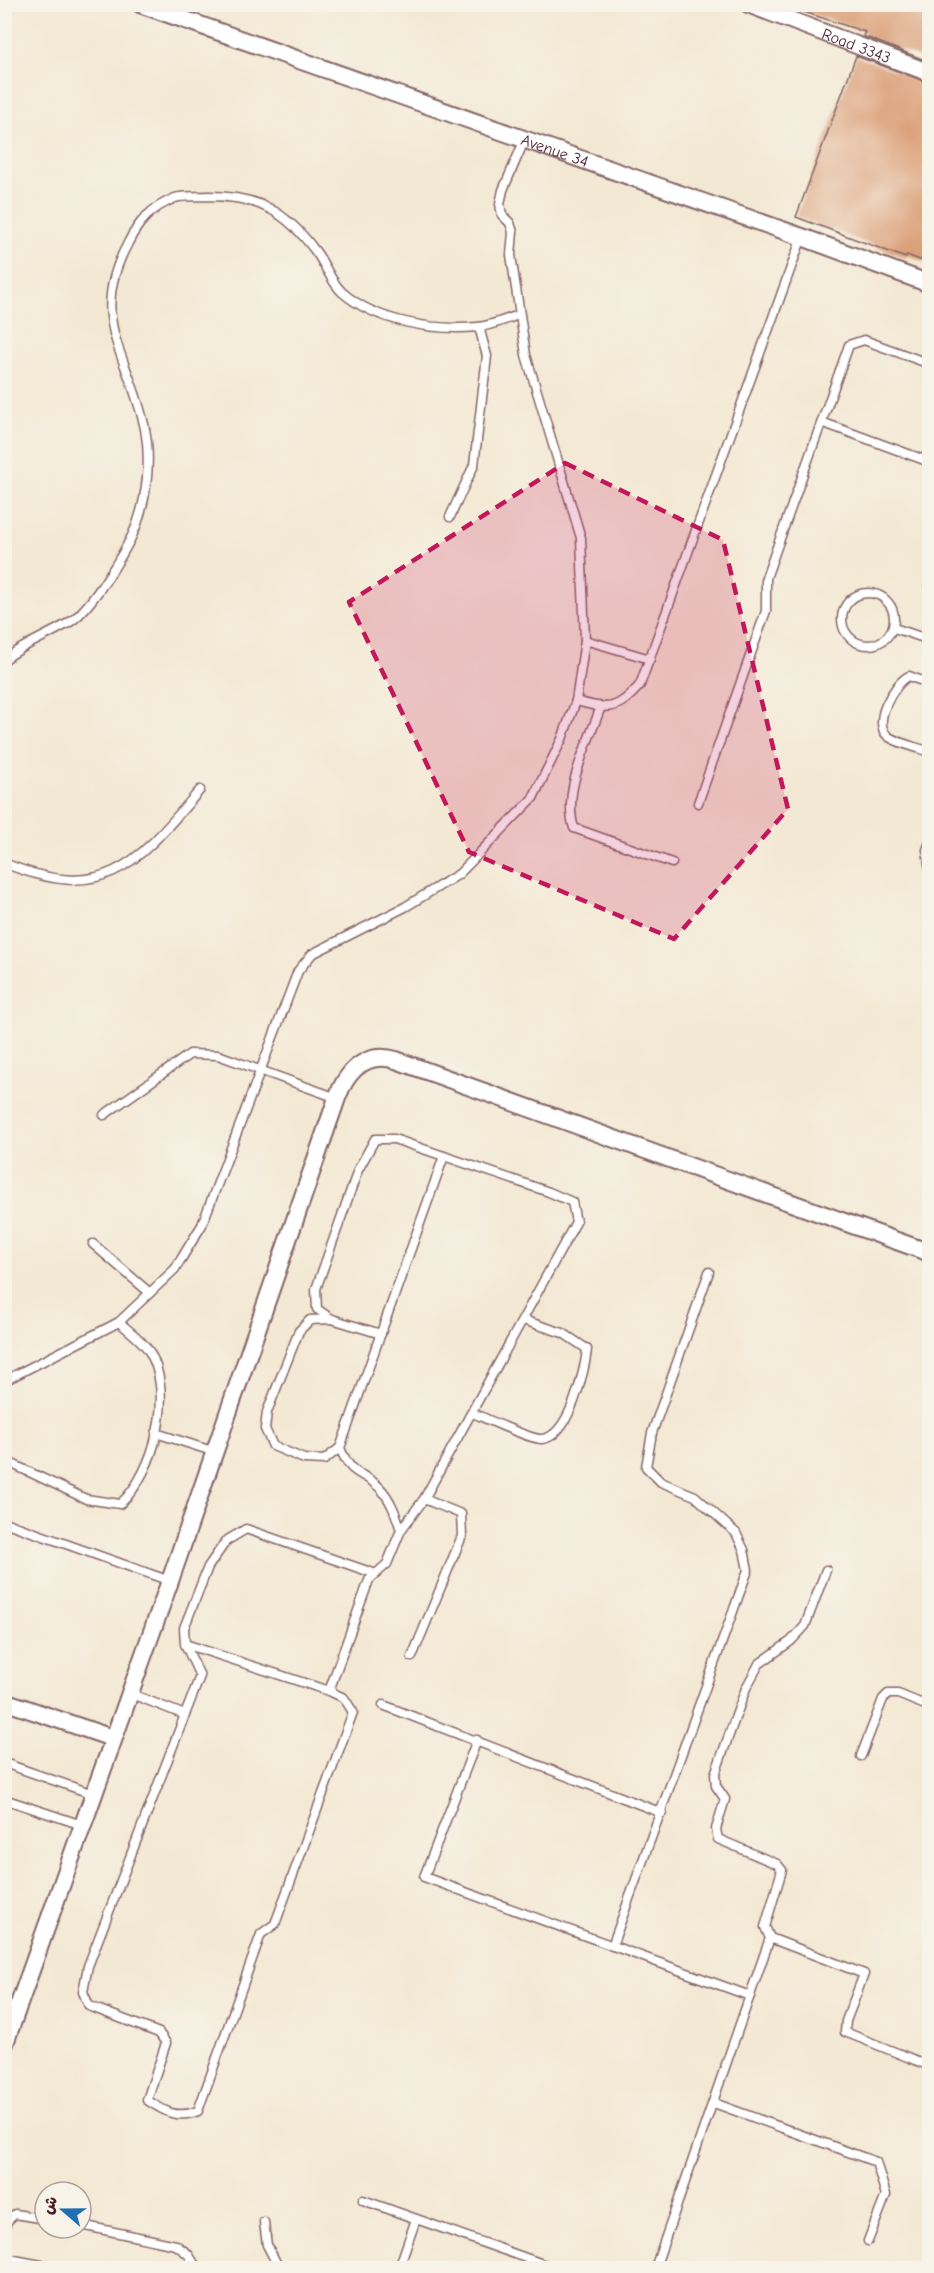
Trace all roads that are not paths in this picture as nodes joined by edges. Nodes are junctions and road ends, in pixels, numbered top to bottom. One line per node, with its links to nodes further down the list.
1 (140, 4): 4 (street, Avenue 34)
2 (748, 4): 3 (street, Road 3343)
3 (930, 73)
4 (525, 139): 5 (street, Avenue 34); 7 (lane)
5 (802, 237): 6 (street, Avenue 34); 18 (lane)
6 (930, 284)
7 (519, 315): 8 (lane); 16 (lane)
8 (479, 327): 12 (lane); 19 (lane)
9 (930, 364): 10 (lane)
10 (824, 423): 11 (lane); 25 (lane)
11 (930, 462)
12 (450, 517)
13 (930, 585): 14 (lane)
14 (930, 596)
15 (894, 628): 15 (lane); 17 (lane)
16 (585, 640): 18 (lane); 21 (lane)
17 (930, 640)
18 (650, 659): 22 (lane)
19 (4, 660)
20 (930, 684): 23 (lane)
21 (576, 701): 22 (lane); 30 (lane)
22 (600, 709): 28 (lane)
23 (930, 752)
24 (200, 790): 27 (lane)
25 (698, 803)
26 (930, 842): 29 (lane)
27 (4, 863)
28 (672, 863)
29 (930, 870)
30 (261, 1071): 31 (lane); 32 (lane); 37 (lane)
31 (337, 1098): 35 (street); 46 (street)
32 (104, 1115)
33 (444, 1156): 38 (lane); 39 (lane); 41 (lane)
34 (93, 1244): 37 (lane)
35 (930, 1253)
36 (709, 1272): 68 (lane)
37 (150, 1293): 40 (lane)
38 (332, 1319): 41 (lane); 45 (lane)
39 (523, 1320): 43 (lane); 43 (lane)
40 (119, 1322): 42 (lane); 44 (lane)
41 (381, 1334): 45 (lane)
42 (4, 1381)
43 (472, 1413): 48 (lane)
44 (156, 1433): 46 (lane); 47 (lane)
45 (340, 1448): 50 (lane)
46 (215, 1452): 53 (street)
47 (4, 1460)
48 (424, 1499): 50 (lane); 55 (lane)
49 (4, 1522): 53 (lane)
50 (401, 1530): 52 (lane)
51 (826, 1570): 70 (lane)
52 (376, 1574): 54 (lane); 56 (lane)
53 (170, 1581): 57 (street)
54 (184, 1644): 56 (lane); 61 (lane)
55 (412, 1657)
56 (329, 1691): 61 (lane)
57 (129, 1693): 61 (lane); 62 (street)
58 (4, 1701): 62 (street)
59 (383, 1705): 63 (lane)
60 (930, 1707): 64 (lane)
61 (185, 1715)
62 (112, 1738): 66 (street)
63 (477, 1740): 68 (lane); 71 (lane)
64 (861, 1756)
65 (4, 1763): 66 (lane)
66 (93, 1794): 69 (street)
67 (4, 1798): 69 (lane)
68 (663, 1812): 71 (lane)
69 (82, 1825): 73 (street)
70 (770, 1938): 72 (lane); 74 (lane)
71 (612, 1946): 72 (lane)
72 (750, 1996): 75 (lane)
73 (4, 2046)
74 (930, 2066)
75 (714, 2103): 82 (lane); 89 (lane)
76 (363, 2200): 78 (lane)
77 (33, 2217): 80 (lane)
78 (416, 2219): 87 (lane); 88 (lane)
79 (264, 2222): 86 (lane)
80 (4, 2228)
81 (93, 2228): 85 (lane)
82 (868, 2241)
83 (4, 2258): 84 (lane)
84 (57, 2268)
85 (197, 2268)
86 (279, 2268)
87 (399, 2268)
88 (554, 2268)
89 (655, 2268)

